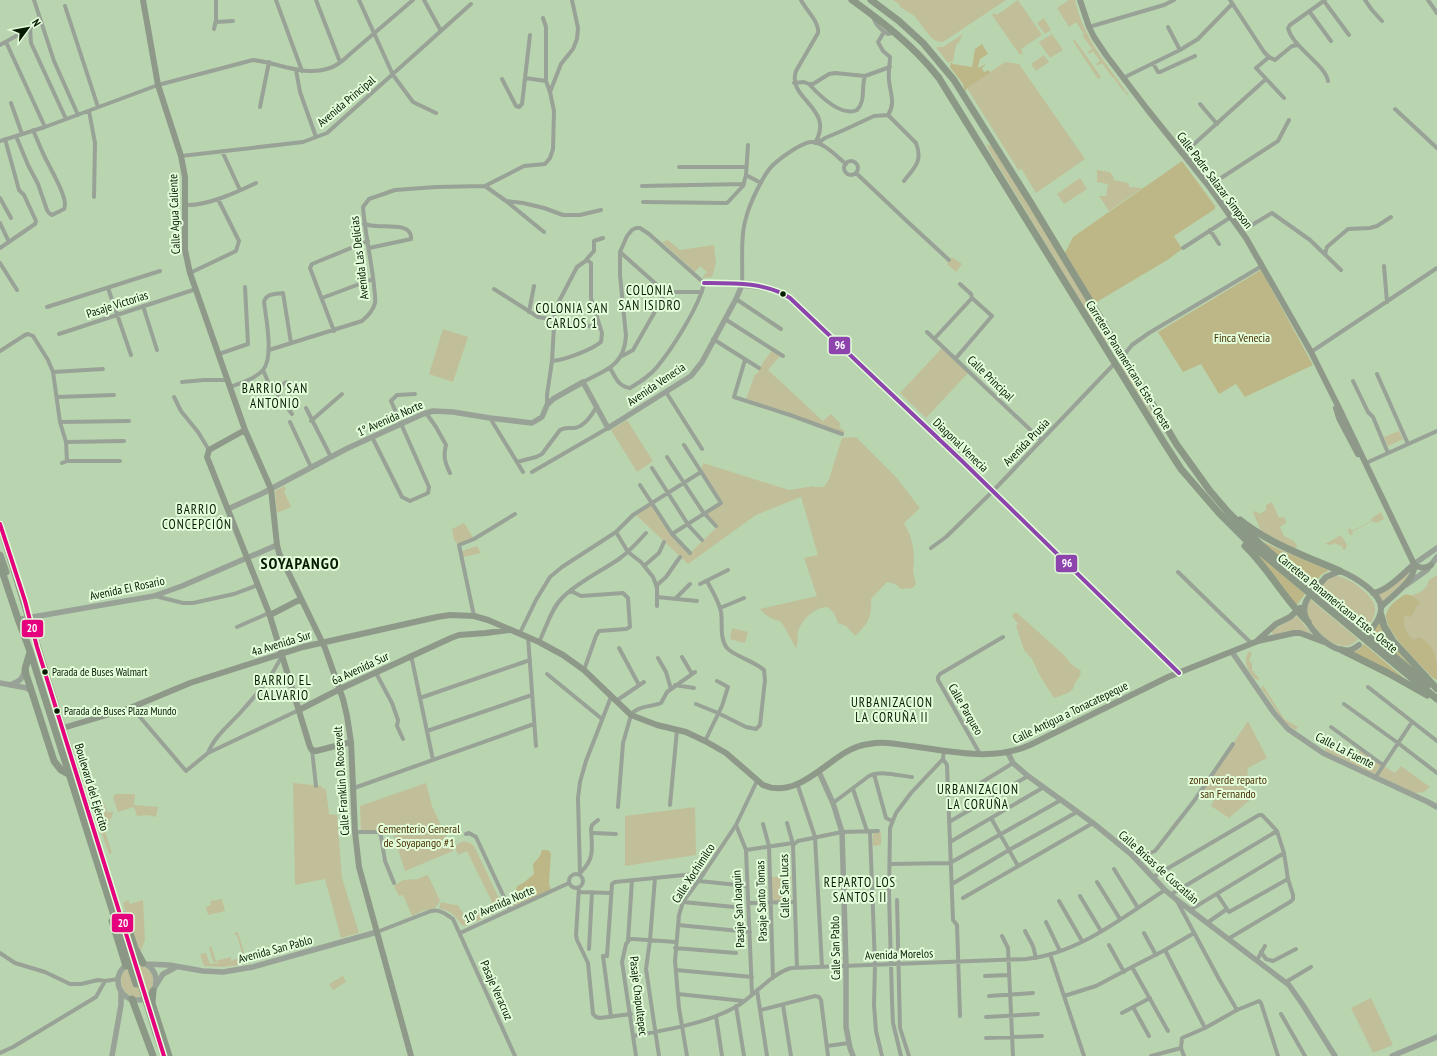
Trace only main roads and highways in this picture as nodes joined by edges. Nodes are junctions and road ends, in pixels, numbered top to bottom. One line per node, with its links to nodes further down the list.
1 (143, 0): 12 (main road, Calle Agua Caliente)
2 (852, 0): 6 (highway, Carretera Panamericana Este - Oeste)
3 (871, 0): 5 (highway, Carretera Panamericana Este - Oeste)
4 (1080, 0): 14 (main road, Calle Padre Salazar Simpson)
5 (983, 127): 6 (highway); 7 (highway, Carretera Panamericana Este - Oeste)
6 (974, 134): 8 (highway, Carretera Panamericana Este - Oeste)
7 (994, 143): 8 (highway); 10 (highway, Carretera Panamericana Este - Oeste)
8 (984, 150): 9 (highway, Carretera Panamericana Este - Oeste)
9 (1104, 345): 10 (highway); 11 (highway, Carretera Panamericana Este - Oeste)
10 (1123, 356): 13 (highway, Carretera Panamericana Este - Oeste)
11 (1115, 363): 13 (highway); 19 (highway, Carretera Panamericana Este - Oeste)
12 (228, 379): 16 (main road, Calle Franklin D. Roosevelt)
13 (1146, 393): 20 (highway, Carretera Panamericana Este - Oeste)
14 (1335, 401): 15 (main road, Calle Padre Salazar Simpson); 17 (main road, Calle Padre Salazar Simpson)
15 (1339, 418): 17 (main road); 18 (main road, Calle Padre Salazar Simpson)
16 (245, 430): 30 (main road, Calle Franklin D. Roosevelt); 34 (main road)
17 (1354, 438): 18 (main road, Calle Padre Salazar Simpson)
18 (1365, 461): 24 (main road, Calle Padre Salazar Simpson)
19 (1181, 469): 33 (highway); 52 (highway, Carretera Panamericana Este - Oeste)
20 (1216, 498): 27 (highway); 51 (highway, Carretera Panamericana Este - Oeste)
21 (0, 524): 31 (highway, Boulevard del Ejército)
22 (0, 533): 31 (main road)
23 (0, 555): 41 (main road)
24 (1414, 564): 26 (main road); 29 (main road); 32 (main road)
25 (0, 565): 41 (highway, Boulevard del Ejército)
26 (1431, 565)
27 (1340, 570): 28 (main road); 29 (main road)
28 (1318, 586)
29 (1373, 593): 32 (main road)
30 (301, 599): 34 (main road); 42 (main road, Calle Franklin D. Roosevelt)
31 (25, 601): 55 (highway, Boulevard del Ejército)
32 (1381, 607): 35 (main road)
33 (1297, 611): 37 (highway); 37 (main road, Calle Antigua a Tonacatepeque); 43 (main road, Calle Antigua a Tonacatepeque)
34 (270, 614): 48 (main road)
35 (1381, 615): 38 (main road); 50 (highway)
36 (488, 620): 39 (main road, 4a Avenida Sur); 40 (main road); 42 (main road, 4a Avenida Sur)
37 (1308, 622): 44 (main road)
38 (1372, 629)
39 (511, 630): 40 (main road, 6a Avenida Sur); 43 (main road, Calle Antigua a Tonacatepeque)
40 (490, 632): 49 (main road, 6a Avenida Sur)
41 (27, 642): 47 (highway, Boulevard del Ejército)
42 (322, 642): 48 (main road, 4a Avenida Sur); 49 (main road, Calle Franklin D. Roosevelt)
43 (1254, 642): 44 (main road, Calle Antigua a Tonacatepeque)
44 (1324, 642): 46 (main road, Calle Antigua a Tonacatepeque)
45 (1359, 645): 46 (main road)
46 (1342, 650): 53 (highway)
47 (30, 651): 57 (highway, Boulevard del Ejército); 57 (highway)
48 (283, 654): 54 (main road); 55 (main road, 4a Avenida Sur)
49 (340, 689): 54 (main road, 6a Avenida Sur); 56 (main road, Calle Franklin D. Roosevelt)
50 (1437, 689)
51 (1437, 693)
52 (1437, 699)
53 (1437, 702)
54 (299, 710): 56 (main road)
55 (63, 728): 58 (highway, Boulevard del Ejército)
56 (351, 742): 68 (main road, Calle Franklin D. Roosevelt)
57 (70, 775): 58 (highway, Boulevard del Ejército)
58 (94, 842): 59 (highway); 60 (highway); 63 (highway, Boulevard del Ejército, bridge)
59 (145, 964)
60 (126, 966)
61 (154, 989): 67 (highway)
62 (130, 999): 64 (highway)
63 (154, 1033): 65 (highway, Boulevard del Ejército); 66 (highway, Boulevard del Ejército)
64 (153, 1056)
65 (159, 1056)
66 (164, 1056)
67 (169, 1056)
68 (411, 1056)

